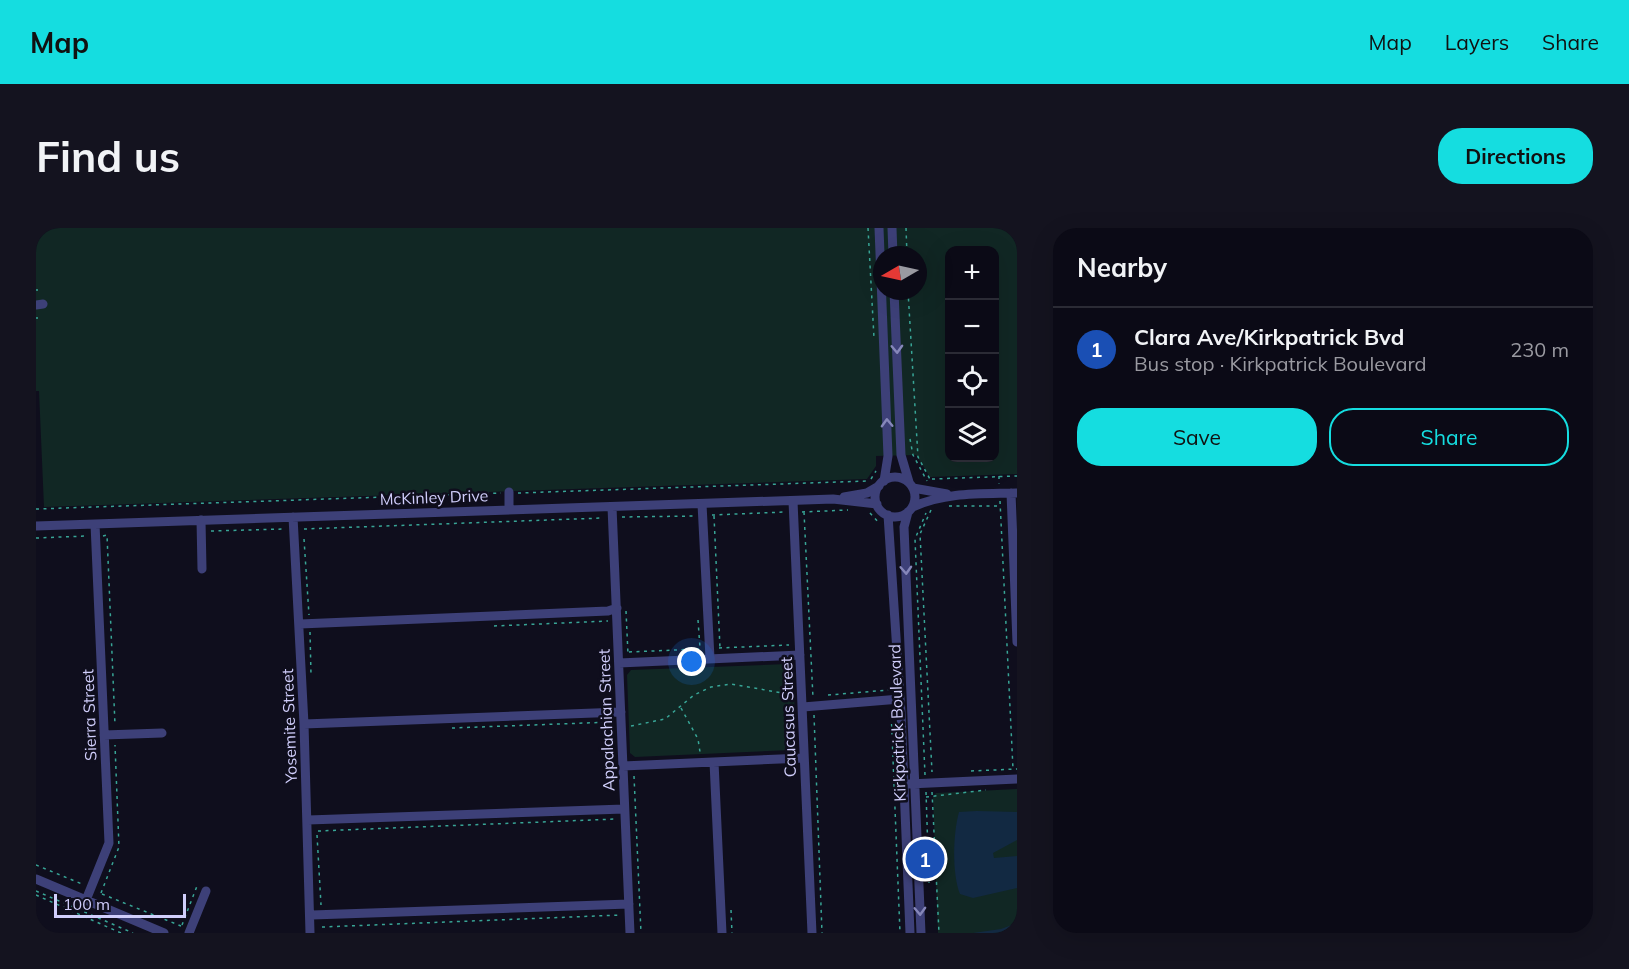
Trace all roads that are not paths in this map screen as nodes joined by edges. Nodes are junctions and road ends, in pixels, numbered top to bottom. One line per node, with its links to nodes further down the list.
1 (879, 228): 5 (street, one-way to 1)
2 (892, 228): 3 (street)
3 (893, 246)
4 (894, 300): 6 (street, one-way to 6)
5 (882, 483): 6 (street); 10 (street, McKinley Drive); 13 (street)
6 (911, 485): 9 (street); 15 (street)
7 (509, 492): 16 (street)
8 (1014, 493): 9 (street); 25 (street)
9 (930, 495): 15 (street)
10 (833, 499): 11 (street, McKinley Drive); 13 (street, McKinley Drive)
11 (793, 501): 12 (street, McKinley Drive); 27 (street, Caucasus Street)
12 (702, 504): 14 (street, McKinley Drive); 26 (street)
13 (877, 504): 17 (street)
14 (612, 507): 16 (street, McKinley Drive); 23 (street, Appalachian Street)
15 (911, 509): 17 (street); 39 (street, Kirkpatrick Boulevard, one-way to 39)
16 (509, 510): 18 (street, McKinley Drive)
17 (888, 515): 29 (street, Kirkpatrick Boulevard)
18 (293, 517): 19 (street, McKinley Drive); 24 (street, Yosemite Street)
19 (201, 520): 20 (street, McKinley Drive); 22 (street)
20 (95, 524): 21 (street, McKinley Drive); 34 (street, Sierra Street)
21 (36, 526)
22 (202, 569)
23 (615, 612): 24 (street); 28 (street, Appalachian Street)
24 (300, 624): 32 (street, Yosemite Street)
25 (1017, 642)
26 (713, 652): 27 (street); 28 (street)
27 (800, 655): 30 (street, Caucasus Street)
28 (625, 659): 31 (street, Appalachian Street)
29 (895, 699): 30 (street); 40 (street, Kirkpatrick Boulevard)
30 (808, 706): 35 (street, Caucasus Street)
31 (616, 713): 32 (street); 37 (street, Appalachian Street)
32 (304, 724): 42 (street, Yosemite Street)
33 (162, 733): 34 (street)
34 (105, 735): 45 (street, Sierra Street)
35 (804, 758): 36 (street); 53 (street, Caucasus Street)
36 (714, 762): 37 (street); 52 (street)
37 (628, 766): 41 (street, Appalachian Street)
38 (1017, 779): 39 (street)
39 (915, 783): 40 (street); 55 (street, Kirkpatrick Boulevard, one-way to 55)
40 (904, 784): 54 (street, Kirkpatrick Boulevard)
41 (620, 810): 42 (street); 46 (street, Appalachian Street)
42 (308, 820): 47 (street, Yosemite Street)
43 (37, 879): 45 (street)
44 (201, 888): 49 (street)
45 (86, 900): 48 (street)
46 (624, 905): 47 (street); 51 (street, Appalachian Street)
47 (312, 915): 50 (street, Yosemite Street)
48 (164, 933)
49 (189, 933)
50 (310, 933)
51 (630, 933)
52 (722, 933)
53 (812, 933)
54 (910, 933)
55 (921, 933)

